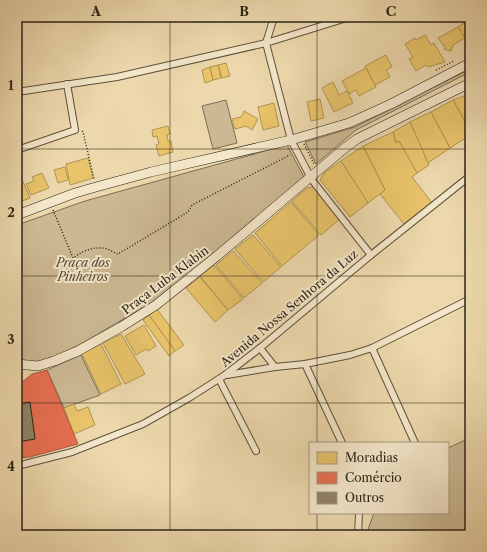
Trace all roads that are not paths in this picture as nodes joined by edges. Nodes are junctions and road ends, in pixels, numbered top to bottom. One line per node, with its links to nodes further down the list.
1 (274, 17): 3 (street)
2 (350, 17): 3 (street)
3 (266, 43): 6 (street); 8 (street)
4 (470, 63): 8 (main road)
5 (470, 83): 11 (main road, Praça Luba Klabin)
6 (67, 84): 7 (street); 9 (street)
7 (17, 92)
8 (291, 140): 11 (street); 12 (main road)
9 (17, 150)
10 (470, 176): 13 (street, Avenida Nossa Senhora da Luz)
11 (310, 177): 13 (street); 18 (main road, Praça Luba Klabin)
12 (17, 215)
13 (371, 255): 15 (street, Avenida Nossa Senhora da Luz)
14 (470, 300): 16 (street)
15 (260, 348): 19 (street); 20 (street, Avenida Nossa Senhora da Luz)
16 (372, 348): 17 (street); 23 (street)
17 (305, 364): 19 (street); 22 (street)
18 (17, 365)
19 (275, 367): 20 (street)
20 (225, 375): 21 (street, Avenida Nossa Senhora da Luz)
21 (219, 379): 24 (street); 25 (street, Avenida Nossa Senhora da Luz)
22 (342, 442)
23 (415, 442)
24 (256, 451)
25 (17, 466)
26 (360, 514): 27 (street)
27 (358, 535)

